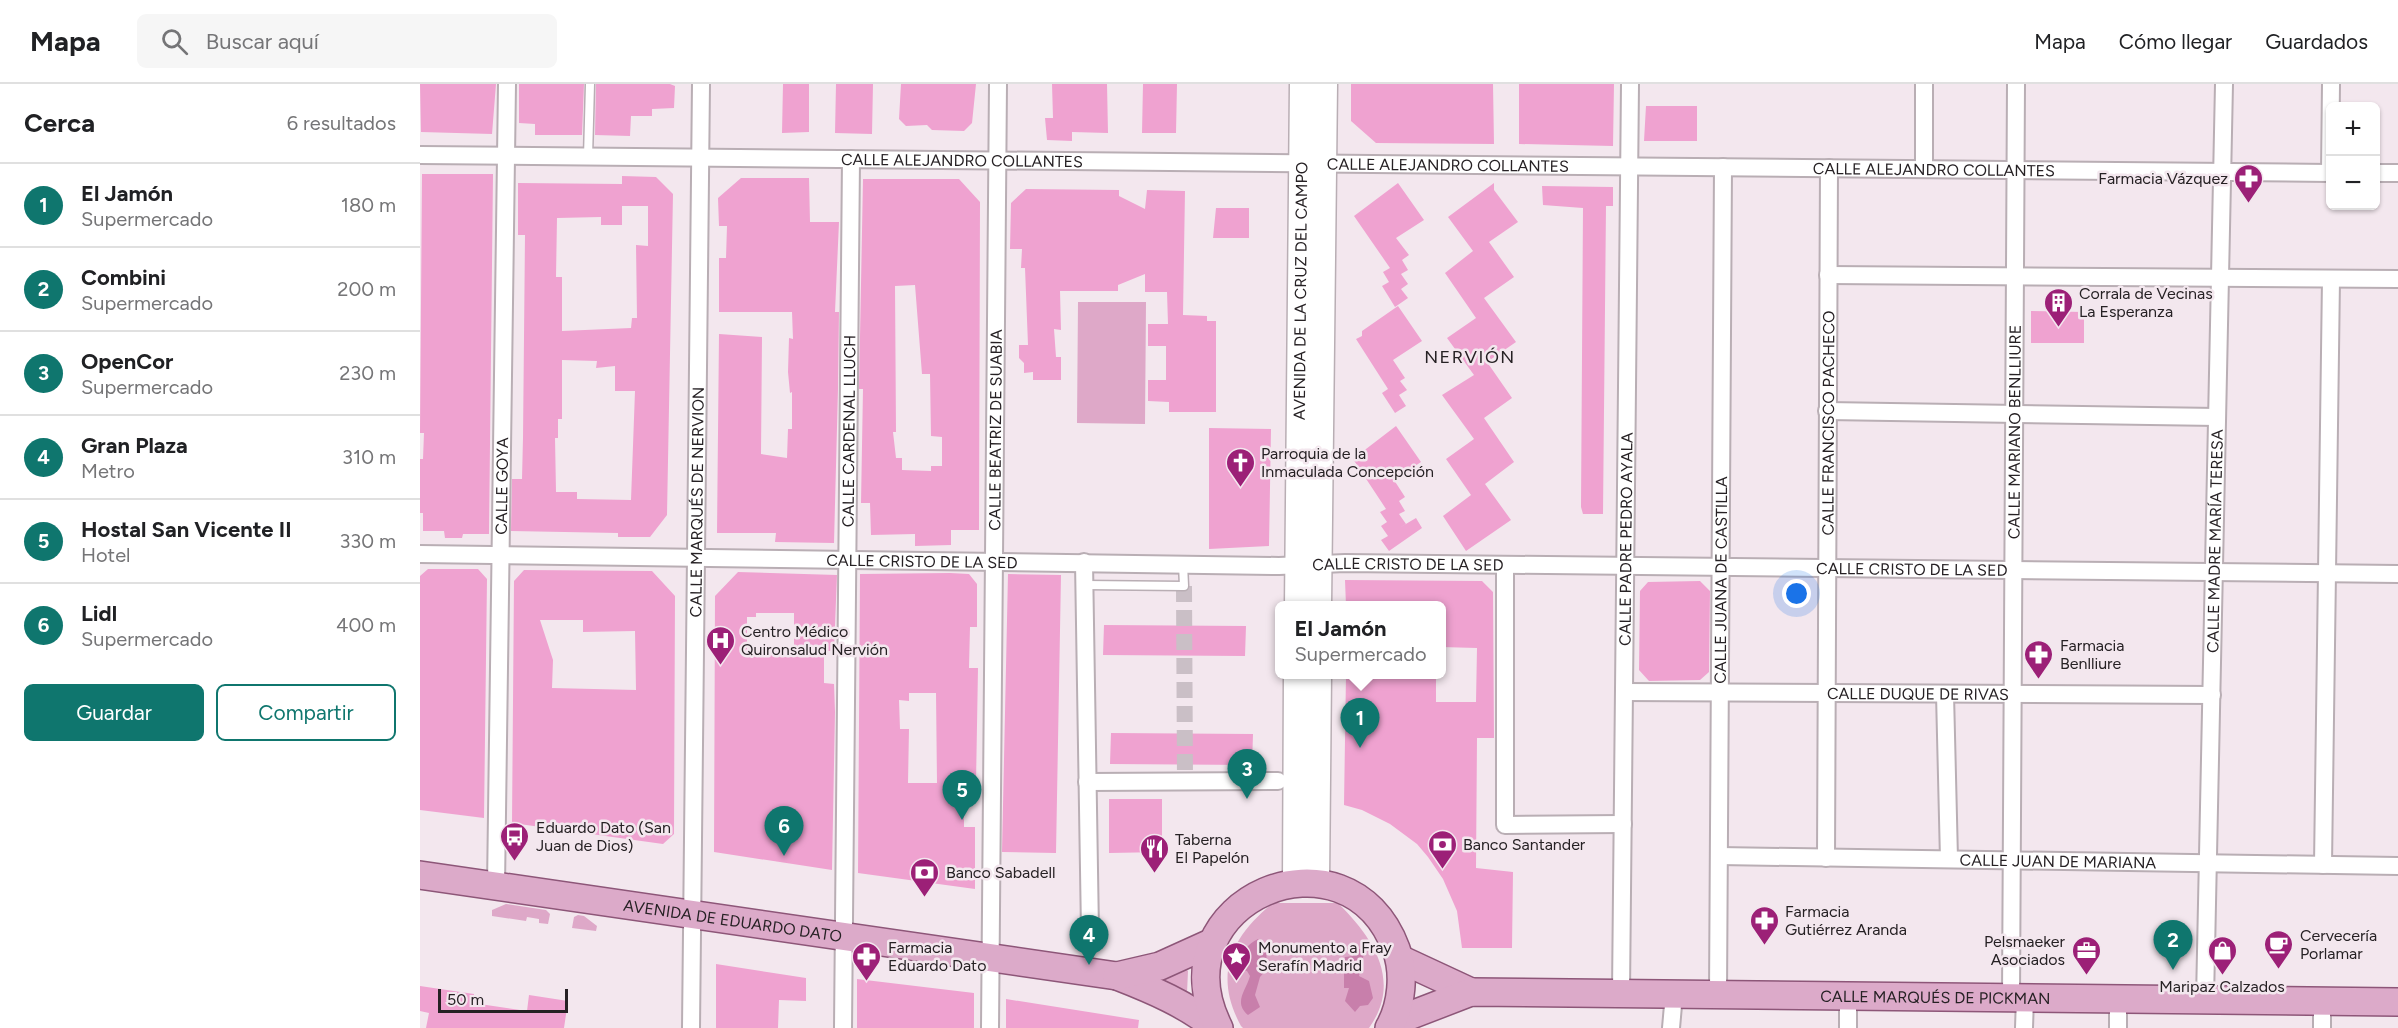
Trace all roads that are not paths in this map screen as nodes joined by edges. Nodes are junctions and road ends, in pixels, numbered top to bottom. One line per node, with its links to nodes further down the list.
1 (507, 84): 13 (street, CALLE GOYA)
2 (590, 84): 15 (lane)
3 (701, 84): 16 (street, CALLE MARQUÉS DE NERVION)
4 (998, 84): 18 (street, CALLE BEATRIZ DE SUABIA)
5 (1302, 84): 19 (main road, AVENIDA DE LA CRUZ DEL CAMPO)
6 (1325, 84): 19 (main road, AVENIDA DE LA CRUZ DEL CAMPO)
7 (1630, 84): 20 (street, CALLE PADRE PEDRO AYALA)
8 (1924, 84): 23 (street)
9 (2016, 84): 24 (street, CALLE MARIANO BENLLIURE)
10 (2224, 84): 25 (street, CALLE MADRE MARÍA TERESA)
11 (2331, 84): 14 (street)
12 (420, 155): 13 (street, CALLE ALEJANDRO COLLANTES)
13 (506, 156): 15 (street, CALLE ALEJANDRO COLLANTES); 38 (street, CALLE GOYA)
14 (2330, 156)
15 (588, 157): 16 (street, CALLE ALEJANDRO COLLANTES)
16 (700, 158): 17 (street, CALLE ALEJANDRO COLLANTES); 39 (street, CALLE MARQUÉS DE NERVION)
17 (851, 159): 18 (street, CALLE ALEJANDRO COLLANTES); 40 (street, CALLE CARDENAL LLUCH)
18 (998, 160): 19 (street, CALLE ALEJANDRO COLLANTES); 41 (street, CALLE BEATRIZ DE SUABIA)
19 (1312, 164): 20 (street, CALLE ALEJANDRO COLLANTES); 44 (main road, AVENIDA DE LA CRUZ DEL CAMPO)
20 (1629, 166): 21 (street, CALLE ALEJANDRO COLLANTES); 46 (street, CALLE PADRE PEDRO AYALA)
21 (1723, 167): 22 (street, CALLE ALEJANDRO COLLANTES); 47 (street, CALLE JUANA DE CASTILLA)
22 (1828, 168): 23 (street, CALLE ALEJANDRO COLLANTES); 29 (street, CALLE FRANCISCO PACHECO)
23 (1924, 169): 24 (street, CALLE ALEJANDRO COLLANTES)
24 (2016, 170): 25 (street, CALLE ALEJANDRO COLLANTES); 30 (street, CALLE MARIANO BENLLIURE)
25 (2222, 172): 26 (street, CALLE ALEJANDRO COLLANTES); 31 (street, CALLE MADRE MARÍA TERESA)
26 (2326, 173)
27 (2380, 173): 28 (street)
28 (2398, 174)
29 (1828, 275): 30 (street); 34 (street, CALLE FRANCISCO PACHECO)
30 (2015, 277): 31 (street); 35 (street, CALLE MARIANO BENLLIURE)
31 (2220, 278): 32 (street); 36 (street, CALLE MADRE MARÍA TERESA)
32 (2331, 279): 33 (street); 51 (street)
33 (2398, 279)
34 (1827, 411): 35 (street); 48 (street, CALLE FRANCISCO PACHECO)
35 (2015, 414): 36 (street); 49 (street, CALLE MARIANO BENLLIURE)
36 (2217, 417): 50 (street, CALLE MADRE MARÍA TERESA)
37 (420, 554): 38 (street, CALLE CRISTO DE LA SED)
38 (501, 554): 39 (street, CALLE CRISTO DE LA SED); 76 (street, CALLE GOYA)
39 (696, 557): 40 (street, CALLE CRISTO DE LA SED); 77 (street, CALLE MARQUÉS DE NERVION)
40 (848, 559): 41 (street, CALLE CRISTO DE LA SED); 79 (street, CALLE CARDENAL LLUCH)
41 (994, 561): 42 (street, CALLE CRISTO DE LA SED); 81 (street, CALLE BEATRIZ DE SUABIA)
42 (1084, 562): 43 (street, CALLE CRISTO DE LA SED); 53 (street)
43 (1183, 564): 44 (street, CALLE CRISTO DE LA SED); 53 (lane)
44 (1308, 565): 45 (street, CALLE CRISTO DE LA SED); 54 (main road, AVENIDA DE LA CRUZ DEL CAMPO); 55 (main road, AVENIDA DE LA CRUZ DEL CAMPO)
45 (1505, 565): 46 (street, CALLE CRISTO DE LA SED); 66 (street)
46 (1625, 566): 47 (street, CALLE CRISTO DE LA SED); 58 (street, CALLE PADRE PEDRO AYALA)
47 (1720, 567): 48 (street, CALLE CRISTO DE LA SED); 59 (street, CALLE JUANA DE CASTILLA)
48 (1827, 568): 49 (street, CALLE CRISTO DE LA SED); 60 (street, CALLE FRANCISCO PACHECO)
49 (2014, 570): 50 (street, CALLE CRISTO DE LA SED); 62 (street, CALLE MARIANO BENLLIURE)
50 (2214, 572): 51 (street, CALLE CRISTO DE LA SED); 63 (street, CALLE MADRE MARÍA TERESA)
51 (2326, 573): 52 (street, CALLE CRISTO DE LA SED); 72 (street)
52 (2398, 574)
53 (1085, 585): 65 (street)
54 (1298, 601)
55 (1318, 601)
56 (1296, 679): 75 (main road)
57 (1319, 679): 75 (main road)
58 (1624, 692): 59 (street, CALLE DUQUE DE RIVAS); 66 (street, CALLE PADRE PEDRO AYALA)
59 (1720, 692): 60 (street, CALLE DUQUE DE RIVAS); 67 (street, CALLE JUANA DE CASTILLA)
60 (1826, 693): 61 (street, CALLE DUQUE DE RIVAS); 68 (street, CALLE FRANCISCO PACHECO)
61 (1945, 694): 62 (street, CALLE DUQUE DE RIVAS); 69 (street)
62 (2013, 694): 63 (street, CALLE DUQUE DE RIVAS); 70 (street, CALLE MARIANO BENLLIURE)
63 (2212, 695): 71 (street, CALLE MADRE MARÍA TERESA)
64 (1278, 781): 65 (street)
65 (1088, 782): 78 (street)
66 (1623, 824): 85 (street, CALLE PADRE PEDRO AYALA)
67 (1719, 856): 68 (street, CALLE JUAN DE MARIANA); 87 (street, CALLE JUANA DE CASTILLA)
68 (1826, 858): 69 (street, CALLE JUAN DE MARIANA)
69 (1949, 859): 70 (street, CALLE JUAN DE MARIANA)
70 (2012, 860): 71 (street, CALLE JUAN DE MARIANA); 89 (street, CALLE MARIANO BENLLIURE)
71 (2208, 863): 72 (street, CALLE JUAN DE MARIANA); 91 (street, CALLE MADRE MARÍA TERESA)
72 (2323, 865): 73 (street, CALLE JUAN DE MARIANA)
73 (2398, 866)
74 (420, 875): 76 (main road, AVENIDA DE EDUARDO DATO)
75 (1306, 883): 80 (main road); 82 (main road)
76 (496, 886): 77 (main road, AVENIDA DE EDUARDO DATO)
77 (692, 914): 79 (main road, AVENIDA DE EDUARDO DATO); 95 (street, CALLE MARQUÉS DE NERVION)
78 (1090, 931)
79 (844, 937): 81 (main road, AVENIDA DE EDUARDO DATO); 96 (street, CALLE CARDENAL LLUCH)
80 (1214, 942): 83 (main road); 98 (main road)
81 (992, 958): 83 (main road, AVENIDA DE EDUARDO DATO); 97 (street, CALLE BEATRIZ DE SUABIA)
82 (1400, 959): 84 (main road); 94 (main road)
83 (1117, 976): 98 (main road)
84 (1472, 992): 85 (main road, CALLE MARQUÉS DE PICKMAN); 94 (main road)
85 (1621, 993): 86 (main road, CALLE MARQUÉS DE PICKMAN)
86 (1674, 994): 87 (main road, CALLE MARQUÉS DE PICKMAN); 99 (street)
87 (1718, 994): 88 (main road, CALLE MARQUÉS DE PICKMAN)
88 (1848, 996): 89 (main road, CALLE MARQUÉS DE PICKMAN); 100 (street)
89 (2018, 998): 90 (main road, CALLE MARQUÉS DE PICKMAN); 101 (street, CALLE MARIANO BENLLIURE)
90 (2118, 999): 91 (main road, CALLE MARQUÉS DE PICKMAN); 102 (street)
91 (2205, 1000): 93 (main road, CALLE MARQUÉS DE PICKMAN)
92 (2398, 1002): 93 (main road, CALLE MARQUÉS DE PICKMAN)
93 (2322, 1015)
94 (1391, 1025)
95 (692, 1028)
96 (843, 1028)
97 (990, 1028)
98 (1217, 1028)
99 (1671, 1028)
100 (1848, 1028)
101 (2024, 1028)
102 (2118, 1028)

